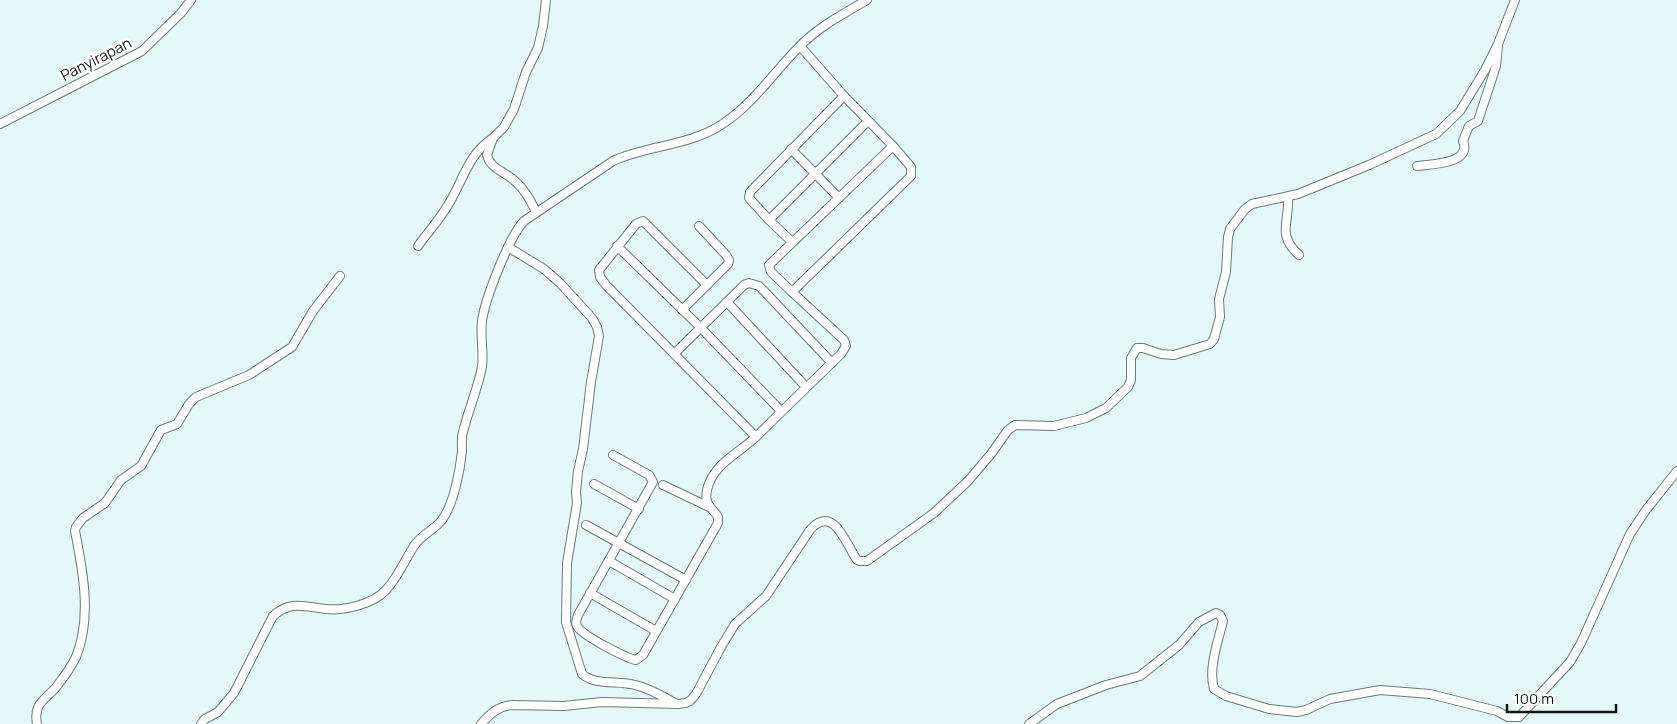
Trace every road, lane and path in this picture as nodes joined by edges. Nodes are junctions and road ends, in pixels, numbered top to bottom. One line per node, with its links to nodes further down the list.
1 (191, 0): 9 (street, Panyirapan)
2 (546, 0): 10 (street)
3 (867, 0): 6 (street)
4 (1515, 0): 5 (street)
5 (1498, 44): 13 (street); 15 (street)
6 (800, 46): 7 (street); 17 (street)
7 (844, 96): 8 (street); 12 (street)
8 (868, 121): 11 (street); 14 (street)
9 (0, 124)
10 (493, 138): 17 (street); 21 (street)
11 (893, 146): 16 (street); 27 (street)
12 (791, 149): 14 (street); 18 (street)
13 (1417, 166)
14 (815, 174): 16 (street); 18 (street)
15 (1288, 197): 24 (street); 49 (street)
16 (839, 198): 20 (street)
17 (536, 212): 23 (street)
18 (769, 220): 20 (street)
19 (699, 226): 26 (street)
20 (792, 242): 27 (street)
21 (418, 246)
22 (617, 246): 26 (street); 29 (street); 31 (street)
23 (508, 247): 49 (street); 51 (street)
24 (1299, 254)
25 (340, 276): 50 (street)
26 (706, 285): 29 (street)
27 (792, 292): 32 (street)
28 (727, 302): 30 (street); 32 (street); 33 (street)
29 (682, 310): 30 (street)
30 (700, 327): 31 (street); 34 (street)
31 (675, 353): 35 (street)
32 (832, 363): 33 (street)
33 (806, 387): 34 (street)
34 (781, 411): 35 (street)
35 (756, 437): 40 (street)
36 (613, 455): 41 (street)
37 (1677, 471): 53 (street)
38 (594, 484): 41 (street)
39 (663, 485): 40 (street)
40 (708, 507): 45 (street)
41 (639, 509): 43 (street)
42 (586, 525): 43 (street)
43 (619, 543): 44 (street); 45 (street)
44 (609, 561): 46 (street); 47 (street)
45 (686, 580): 47 (street)
46 (590, 593): 48 (street); 48 (street)
47 (675, 599): 48 (street)
48 (656, 631)
49 (675, 703): 52 (street)
50 (37, 724)
51 (201, 724)
52 (481, 724)
53 (1030, 724)

